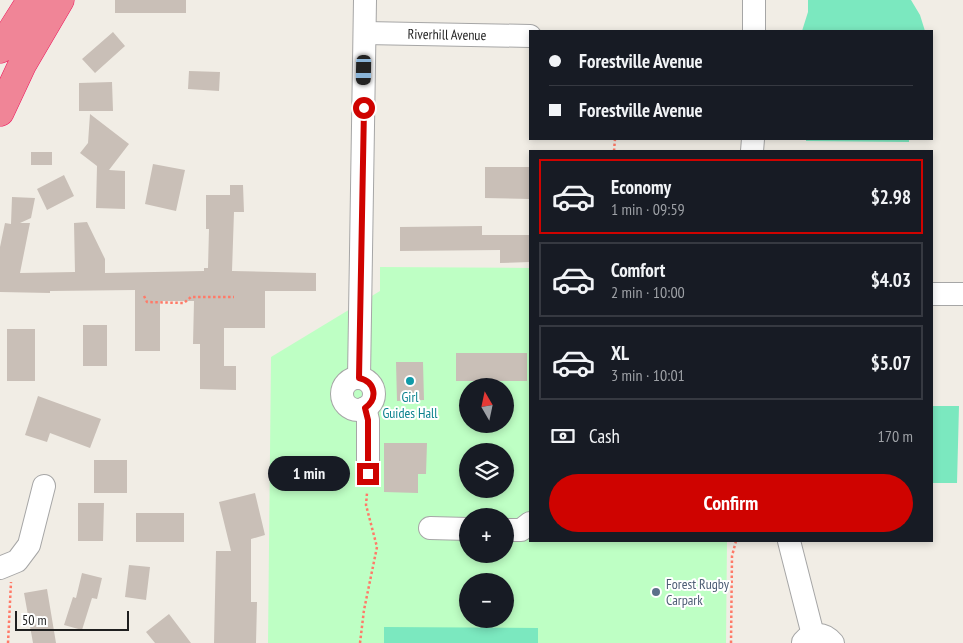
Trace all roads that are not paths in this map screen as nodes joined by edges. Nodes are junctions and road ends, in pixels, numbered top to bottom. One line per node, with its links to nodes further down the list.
1 (31, 0): 8 (highway)
2 (60, 0): 9 (highway)
3 (365, 0): 6 (street)
4 (754, 0): 5 (street)
5 (754, 30)
6 (364, 33): 7 (street, Riverhill Avenue); 12 (street)
7 (529, 36)
8 (0, 49)
9 (0, 112)
10 (933, 294): 11 (street)
11 (963, 294)
12 (368, 474)
13 (44, 486): 19 (street)
14 (529, 524): 17 (street)
15 (430, 528): 16 (street)
16 (459, 529)
17 (514, 530)
18 (790, 542): 20 (street)
19 (3, 574)
20 (816, 640)

